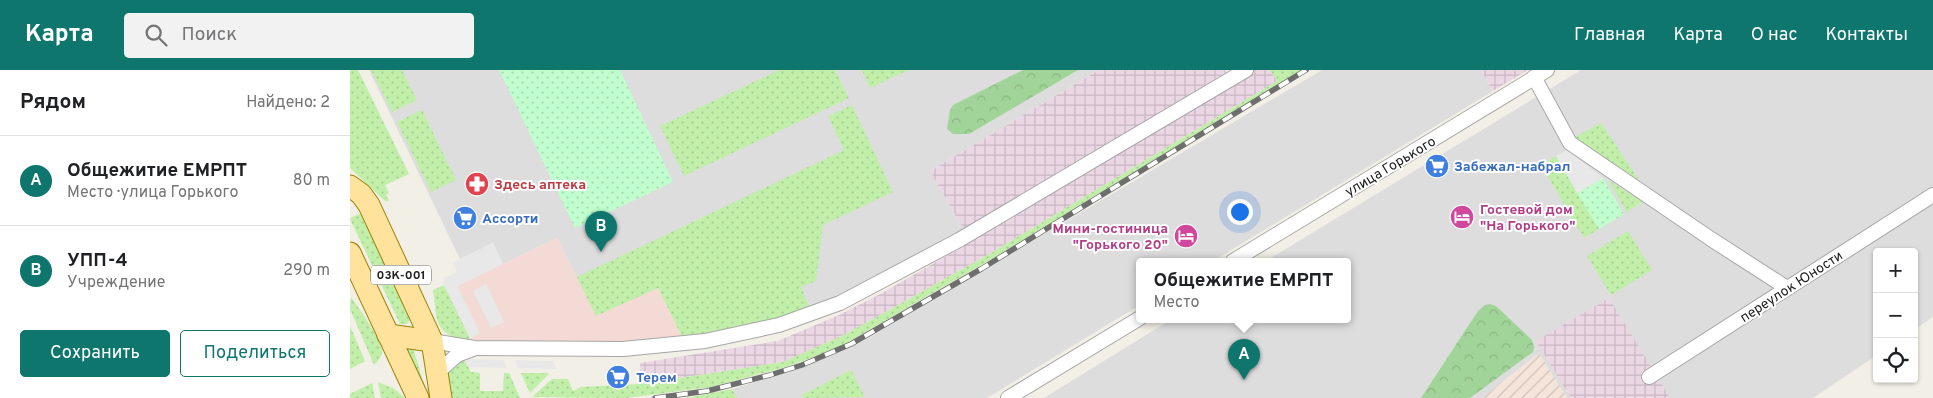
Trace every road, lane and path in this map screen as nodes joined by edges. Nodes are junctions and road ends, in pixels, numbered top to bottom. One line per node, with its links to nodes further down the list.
1 (1246, 70): 11 (street)
2 (1540, 74): 6 (street, улица Горького); 7 (street)
3 (354, 193): 10 (main road, 03К-001)
4 (1933, 195): 7 (street, переулок Юности)
5 (350, 253): 9 (main road, 03К-001)
6 (1238, 258)
7 (1787, 288): 13 (street, переулок Юности)
8 (1136, 320): 16 (street)
9 (388, 335): 10 (main road); 14 (main road, 03К-001)
10 (432, 341): 11 (street); 12 (main road, 03К-001)
11 (474, 348): 12 (street)
12 (437, 373): 15 (main road, 03К-001)
13 (1649, 377)
14 (418, 398)
15 (441, 398)
16 (1008, 398)

